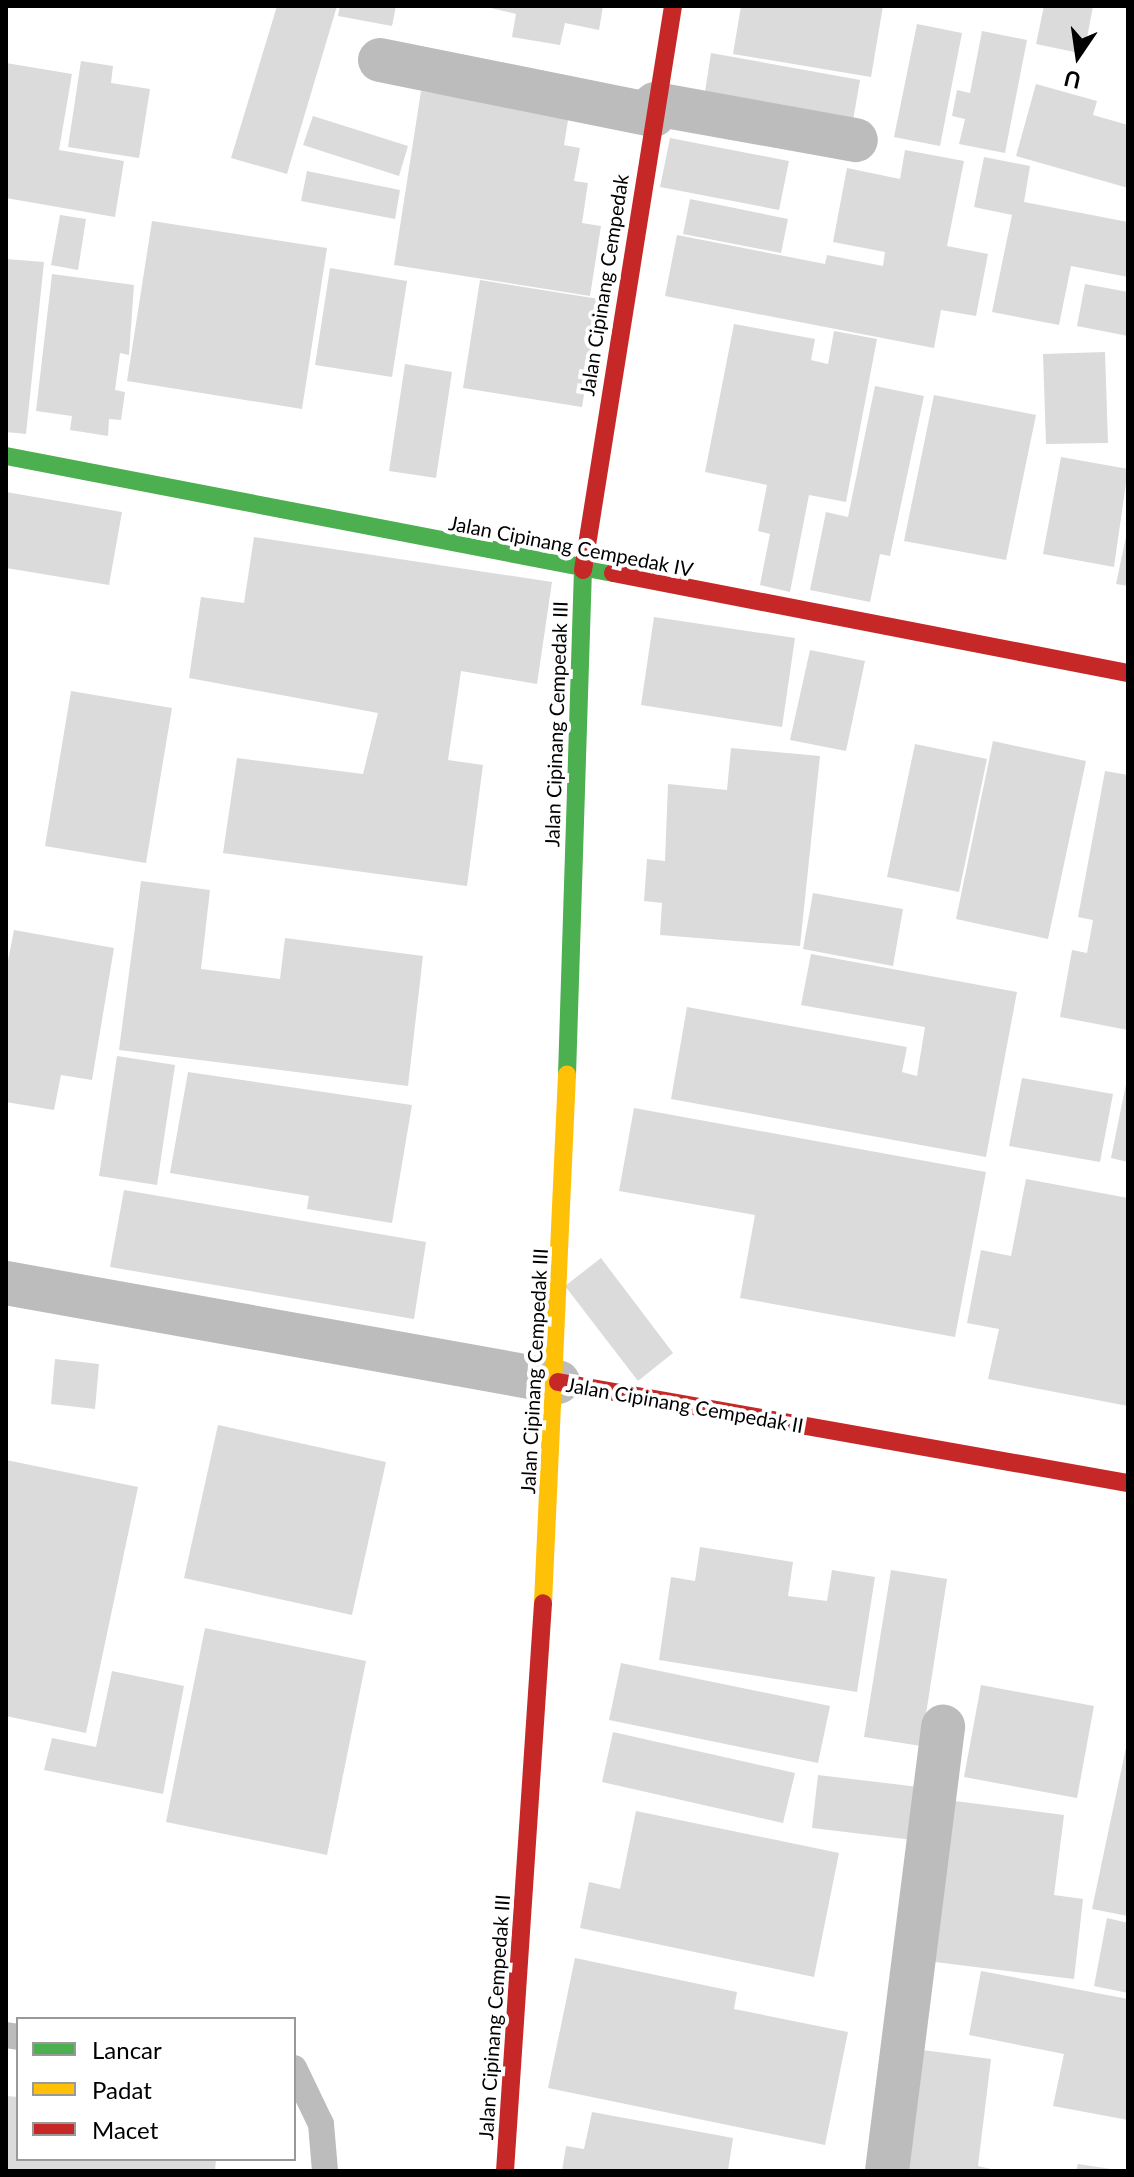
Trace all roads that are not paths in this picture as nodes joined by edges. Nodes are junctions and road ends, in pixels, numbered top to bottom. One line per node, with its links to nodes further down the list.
1 (673, 6): 3 (street, Jalan Cipinang Cempedak)
2 (380, 60): 3 (street)
3 (654, 110): 4 (street); 6 (street, Jalan Cipinang Cempedak)
4 (856, 140)
5 (6, 456): 6 (street, Jalan Cipinang Cempedak IV)
6 (583, 571): 7 (street, Jalan Cipinang Cempedak IV); 9 (street, Jalan Cipinang Cempedak III)
7 (1128, 673)
8 (6, 1283): 9 (street, Jalan Cipinang Cempedak II)
9 (558, 1382): 10 (street, Jalan Cipinang Cempedak II); 14 (street, Jalan Cipinang Cempedak III)
10 (1128, 1483)
11 (943, 1727): 15 (street)
12 (296, 2072): 13 (lane)
13 (325, 2171)
14 (505, 2171)
15 (887, 2171)

